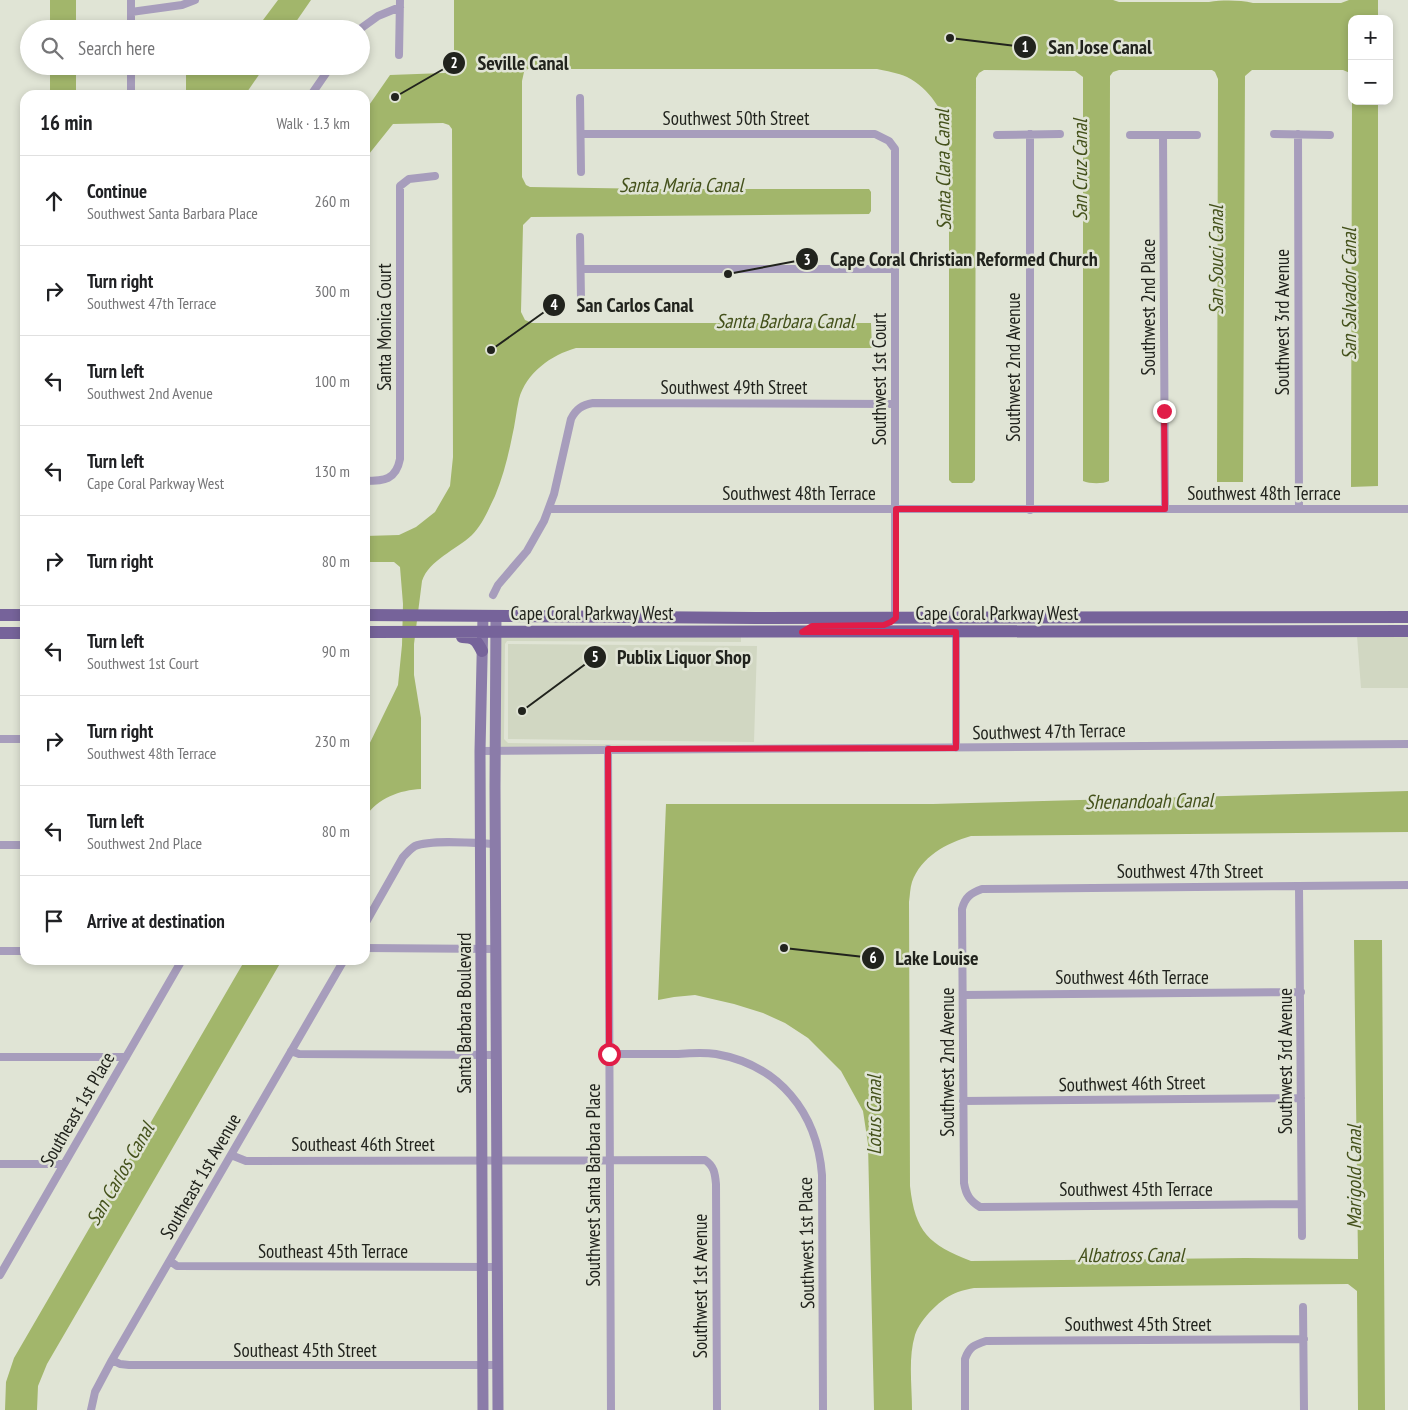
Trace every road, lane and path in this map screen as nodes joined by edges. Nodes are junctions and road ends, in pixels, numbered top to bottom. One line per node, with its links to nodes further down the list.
1 (131, 0): 4 (street)
2 (195, 0): 4 (street)
3 (400, 3): 6 (street); 7 (street)
4 (131, 12): 5 (street)
5 (131, 20)
6 (370, 22)
7 (399, 55)
8 (131, 75): 10 (street)
9 (325, 75): 11 (street)
10 (131, 90)
11 (314, 90)
12 (580, 98): 13 (street)
13 (581, 134): 23 (street, Southwest 50th Street); 24 (street)
14 (1030, 134): 15 (street); 19 (street); 37 (street, Southwest 2nd Avenue)
15 (1060, 134)
16 (1274, 134): 17 (street)
17 (1298, 134): 18 (street); 35 (street, Southwest 3rd Avenue)
18 (1330, 134)
19 (997, 135)
20 (1130, 135): 21 (street)
21 (1163, 135): 22 (street); 34 (street, Southwest 2nd Place)
22 (1197, 135)
23 (890, 141): 28 (street, Southwest 1st Court)
24 (581, 172)
25 (435, 176): 31 (street, Santa Monica Court)
26 (580, 237): 27 (street)
27 (580, 269): 28 (street); 29 (street)
28 (895, 269): 30 (street, Southwest 1st Court)
29 (581, 299)
30 (895, 404): 32 (street, Southwest 49th Street); 33 (street, Southwest 1st Court)
31 (370, 481)
32 (549, 509): 33 (street, Southwest 48th Terrace); 38 (street)
33 (896, 509): 37 (street, Southwest 48th Terrace); 47 (street, Southwest 1st Court)
34 (1165, 509): 35 (street, Southwest 48th Terrace); 37 (street, Southwest 48th Terrace)
35 (1299, 509): 36 (street, Southwest 48th Terrace)
36 (1408, 509)
37 (1030, 510)
38 (493, 595)
39 (0, 615): 40 (main road)
40 (20, 615)
41 (370, 615): 42 (main road, Cape Coral Parkway West)
42 (483, 616): 43 (main road, Cape Coral Parkway West); 48 (main road, Santa Barbara Boulevard)
43 (496, 616): 46 (main road, Cape Coral Parkway West); 51 (main road, Santa Barbara Boulevard)
44 (1050, 616): 45 (main road, Cape Coral Parkway West); 47 (main road, Cape Coral Parkway West); 54 (main road)
45 (1408, 617)
46 (755, 618): 47 (main road, Cape Coral Parkway West); 52 (main road)
47 (896, 618): 53 (main road)
48 (483, 631): 51 (main road, Cape Coral Parkway West); 57 (main road, Cape Coral Parkway West); 58 (main road, Santa Barbara Boulevard)
49 (1408, 631): 54 (main road, Cape Coral Parkway West)
50 (370, 632): 57 (main road)
51 (496, 632): 52 (main road, Cape Coral Parkway West); 65 (main road, Santa Barbara Boulevard)
52 (659, 632): 53 (main road, Cape Coral Parkway West)
53 (802, 632): 54 (main road, Cape Coral Parkway West)
54 (956, 632): 62 (street)
55 (0, 633): 56 (main road)
56 (20, 633)
57 (420, 634): 58 (main road)
58 (482, 651): 64 (main road, Santa Barbara Boulevard)
59 (0, 739): 60 (street)
60 (20, 739)
61 (1408, 744): 62 (street, Southwest 47th Terrace)
62 (956, 748): 63 (street, Southwest 47th Terrace)
63 (608, 749): 65 (street, Southwest 47th Terrace); 84 (street, Southwest Santa Barbara Place)
64 (480, 751): 65 (street, Southwest 47th Terrace); 66 (main road, Santa Barbara Boulevard)
65 (496, 751): 67 (main road, Santa Barbara Boulevard)
66 (480, 844): 67 (street); 73 (street); 75 (main road, Santa Barbara Boulevard)
67 (495, 844): 76 (main road, Santa Barbara Boulevard)
68 (0, 845): 69 (street)
69 (20, 845)
70 (1408, 885): 71 (street, Southwest 47th Street)
71 (1299, 887): 72 (street, Southwest 47th Street); 81 (street, Southwest 3rd Avenue)
72 (973, 892): 82 (street, Southwest 2nd Avenue)
73 (370, 915)
74 (370, 948): 75 (street)
75 (481, 949): 76 (street); 85 (main road, Santa Barbara Boulevard)
76 (496, 949): 86 (main road, Santa Barbara Boulevard)
77 (0, 951): 78 (street)
78 (20, 951)
79 (179, 965): 88 (street, Southeast 1st Place)
80 (341, 965): 83 (street, Southeast 1st Avenue)
81 (1301, 992): 82 (street, Southwest 46th Terrace); 89 (street, Southwest 3rd Avenue)
82 (963, 995): 90 (street, Southwest 2nd Avenue)
83 (291, 1051): 85 (street); 91 (street, Southeast 1st Avenue)
84 (609, 1054): 94 (street, Southwest Santa Barbara Place); 114 (street, Southwest 1st Place)
85 (482, 1055): 86 (street); 92 (main road, Santa Barbara Boulevard)
86 (496, 1055): 93 (main road, Santa Barbara Boulevard)
87 (0, 1057): 88 (street)
88 (126, 1058): 96 (street, Southeast 1st Place)
89 (1302, 1098): 90 (street, Southwest 46th Street); 98 (street, Southwest 3rd Avenue)
90 (963, 1101): 97 (street, Southwest 2nd Avenue)
91 (231, 1155): 92 (street, Southeast 46th Street); 100 (street, Southeast 1st Avenue)
92 (482, 1160): 93 (street, Southeast 46th Street); 101 (main road, Santa Barbara Boulevard)
93 (497, 1160): 94 (street); 102 (main road, Santa Barbara Boulevard)
94 (609, 1160): 112 (street, Southwest Santa Barbara Place); 113 (street, Southwest 1st Avenue)
95 (0, 1164): 96 (street)
96 (64, 1164): 103 (street, Southeast 1st Place)
97 (972, 1203): 98 (street, Southwest 45th Terrace)
98 (1301, 1204): 99 (street, Southwest 3rd Avenue)
99 (1302, 1236)
100 (170, 1261): 101 (street, Southeast 45th Terrace); 106 (street, Southeast 1st Avenue)
101 (482, 1266): 102 (street, Southeast 45th Terrace); 107 (main road, Santa Barbara Boulevard)
102 (497, 1267): 108 (main road, Santa Barbara Boulevard)
103 (1, 1271)
104 (1303, 1307): 105 (street)
105 (1304, 1340): 115 (street, Southwest 45th Street); 116 (street)
106 (112, 1360): 107 (street, Southeast 45th Street); 109 (street, Southeast 1st Avenue)
107 (483, 1365): 108 (street, Southeast 45th Street); 110 (main road, Santa Barbara Boulevard)
108 (498, 1365): 111 (main road, Santa Barbara Boulevard)
109 (91, 1410)
110 (484, 1410)
111 (498, 1410)
112 (611, 1410)
113 (717, 1410)
114 (823, 1410)
115 (965, 1410)
116 (1304, 1410)

